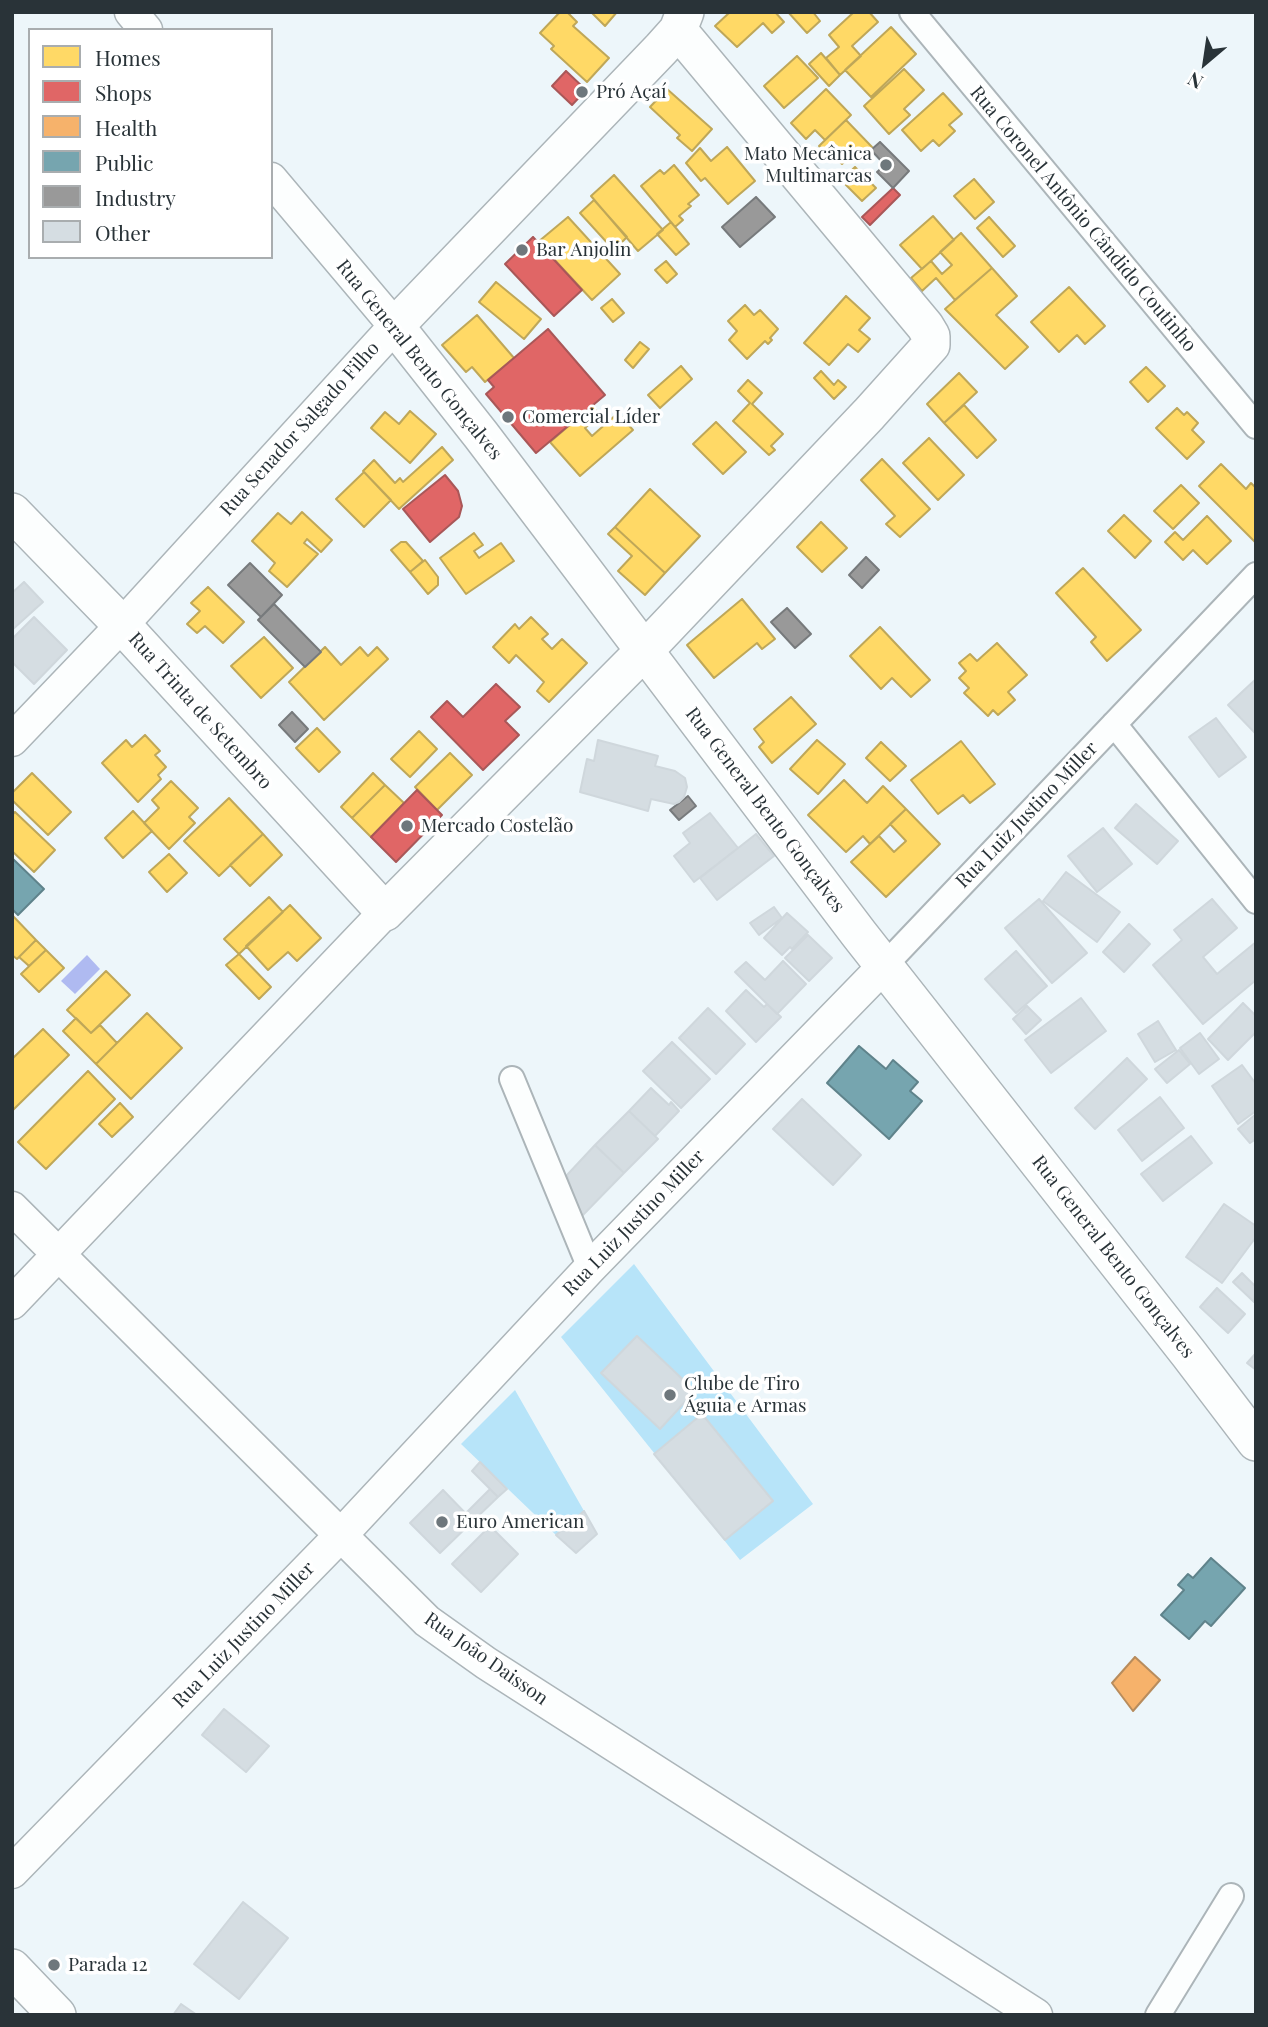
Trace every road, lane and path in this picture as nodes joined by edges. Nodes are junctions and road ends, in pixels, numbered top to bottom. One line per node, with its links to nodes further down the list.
1 (131, 12): 4 (street)
2 (912, 12): 7 (street, Rua Coronel Antônio Cândido Coutinho)
3 (682, 21): 6 (main road, Rua Senador Salgado Filho); 11 (main road)
4 (144, 28)
5 (273, 181): 6 (street, Rua General Bento Gonçalves)
6 (395, 326): 10 (street, Rua Senador Salgado Filho); 11 (main road, Rua General Bento Gonçalves)
7 (1256, 426)
8 (12, 512): 10 (main road, Rua Trinta de Setembro)
9 (1256, 575): 12 (street, Rua Luiz Justino Miller)
10 (122, 625): 13 (street, Rua Senador Salgado Filho); 15 (main road, Rua Trinta de Setembro)
11 (644, 651): 15 (main road); 16 (main road, Rua General Bento Gonçalves)
12 (1114, 724): 14 (street); 16 (street, Rua Luiz Justino Miller)
13 (12, 740)
14 (1256, 901)
15 (385, 912): 19 (street)
16 (885, 965): 20 (street, Rua Luiz Justino Miller); 22 (main road, Rua General Bento Gonçalves)
17 (512, 1079): 20 (street)
18 (12, 1208): 19 (street, Rua João Daisson)
19 (59, 1254): 21 (street); 23 (street, Rua João Daisson)
20 (590, 1268): 23 (street, Rua Luiz Justino Miller)
21 (12, 1303)
22 (1256, 1442)
23 (340, 1536): 24 (street, Rua Luiz Justino Miller); 28 (street, Rua João Daisson)
24 (12, 1872)
25 (1231, 1896): 29 (street)
26 (12, 1968): 27 (main road)
27 (57, 2015)
28 (1036, 2015)
29 (1158, 2015)

